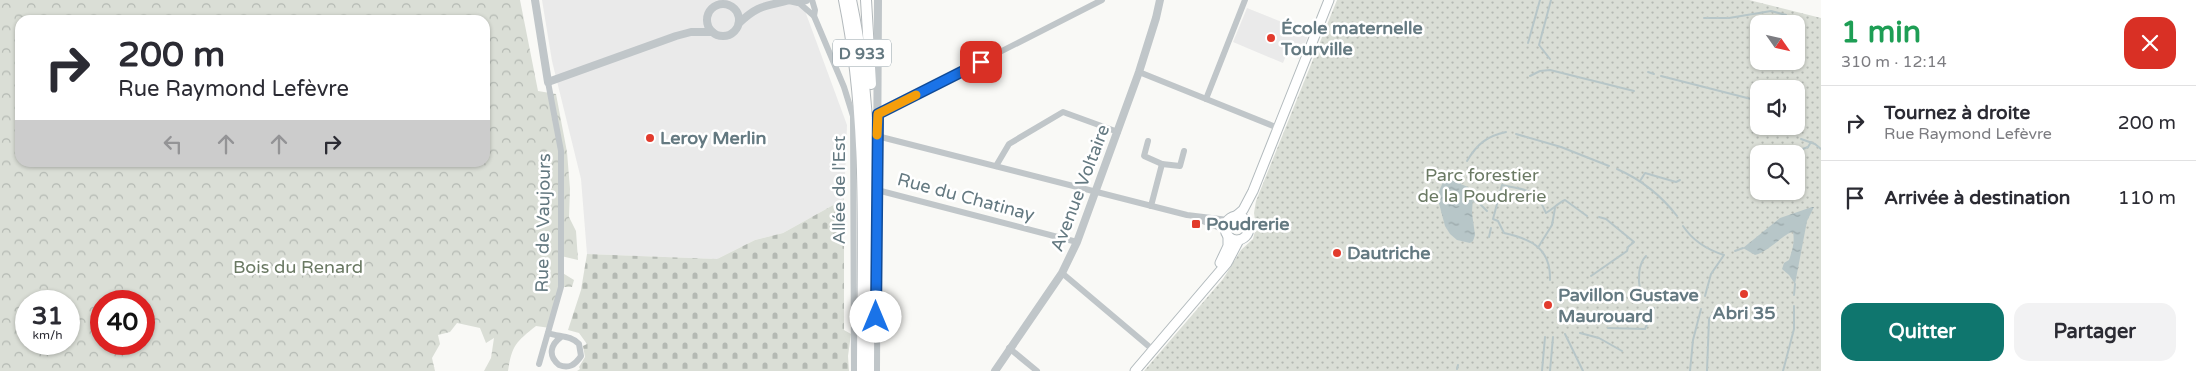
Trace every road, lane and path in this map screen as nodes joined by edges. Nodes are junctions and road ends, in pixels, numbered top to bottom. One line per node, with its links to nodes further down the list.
1 (535, 0): 21 (street)
2 (812, 0): 15 (street, Allée de l'Est)
3 (844, 0): 50 (highway, D 933)
4 (851, 0): 23 (highway, D 933)
5 (866, 0): 23 (highway)
6 (878, 0): 24 (street)
7 (1102, 0): 24 (street)
8 (1160, 0): 20 (street, Avenue Voltaire)
9 (1245, 0): 22 (street)
10 (772, 1): 11 (street); 14 (street)
11 (796, 1): 15 (street, Allée de l'Est)
12 (1327, 1): 25 (main road)
13 (735, 10): 14 (street); 16 (street); 17 (street)
14 (750, 12): 17 (street)
15 (814, 16): 49 (street, Allée de l'Est)
16 (707, 19): 18 (street); 19 (street)
17 (739, 23): 19 (street)
18 (691, 32): 19 (street); 21 (street)
19 (712, 32)
20 (1139, 72): 22 (street); 26 (street, Avenue Voltaire)
21 (548, 82): 44 (street, Rue de Vaujours)
22 (1206, 100): 25 (street)
23 (867, 107): 51 (highway, D 933)
24 (878, 114): 27 (street)
25 (1278, 128): 33 (main road)
26 (1118, 132): 31 (street); 34 (street, Avenue Voltaire)
27 (877, 136): 31 (street); 32 (street)
28 (1148, 141): 30 (street)
29 (1184, 151): 30 (street)
30 (1162, 164): 35 (street)
31 (996, 166): 34 (street)
32 (877, 190): 41 (street, Rue du Chatinay); 52 (street)
33 (1253, 191): 37 (main road); 38 (main road)
34 (1097, 192): 35 (street); 41 (street, Avenue Voltaire)
35 (1151, 206): 36 (street)
36 (1187, 215): 37 (street); 39 (street)
37 (1232, 218): 38 (main road); 39 (main road)
38 (1247, 221): 40 (main road)
39 (1226, 233): 40 (main road); 43 (main road)
40 (1239, 240): 43 (main road)
41 (1078, 242): 42 (street, Avenue Voltaire)
42 (1062, 273): 46 (street, Avenue Voltaire); 47 (street)
43 (1209, 283): 47 (main road)
44 (548, 333): 45 (street); 48 (street, Rue de Vaujours)
45 (561, 337): 48 (street); 48 (street)
46 (1009, 348): 53 (street, Avenue Voltaire); 54 (street)
47 (1152, 349): 55 (main road)
48 (554, 361)
49 (854, 371)
50 (862, 371)
51 (869, 371)
52 (876, 371)
53 (995, 371)
54 (1037, 371)
55 (1135, 371)

